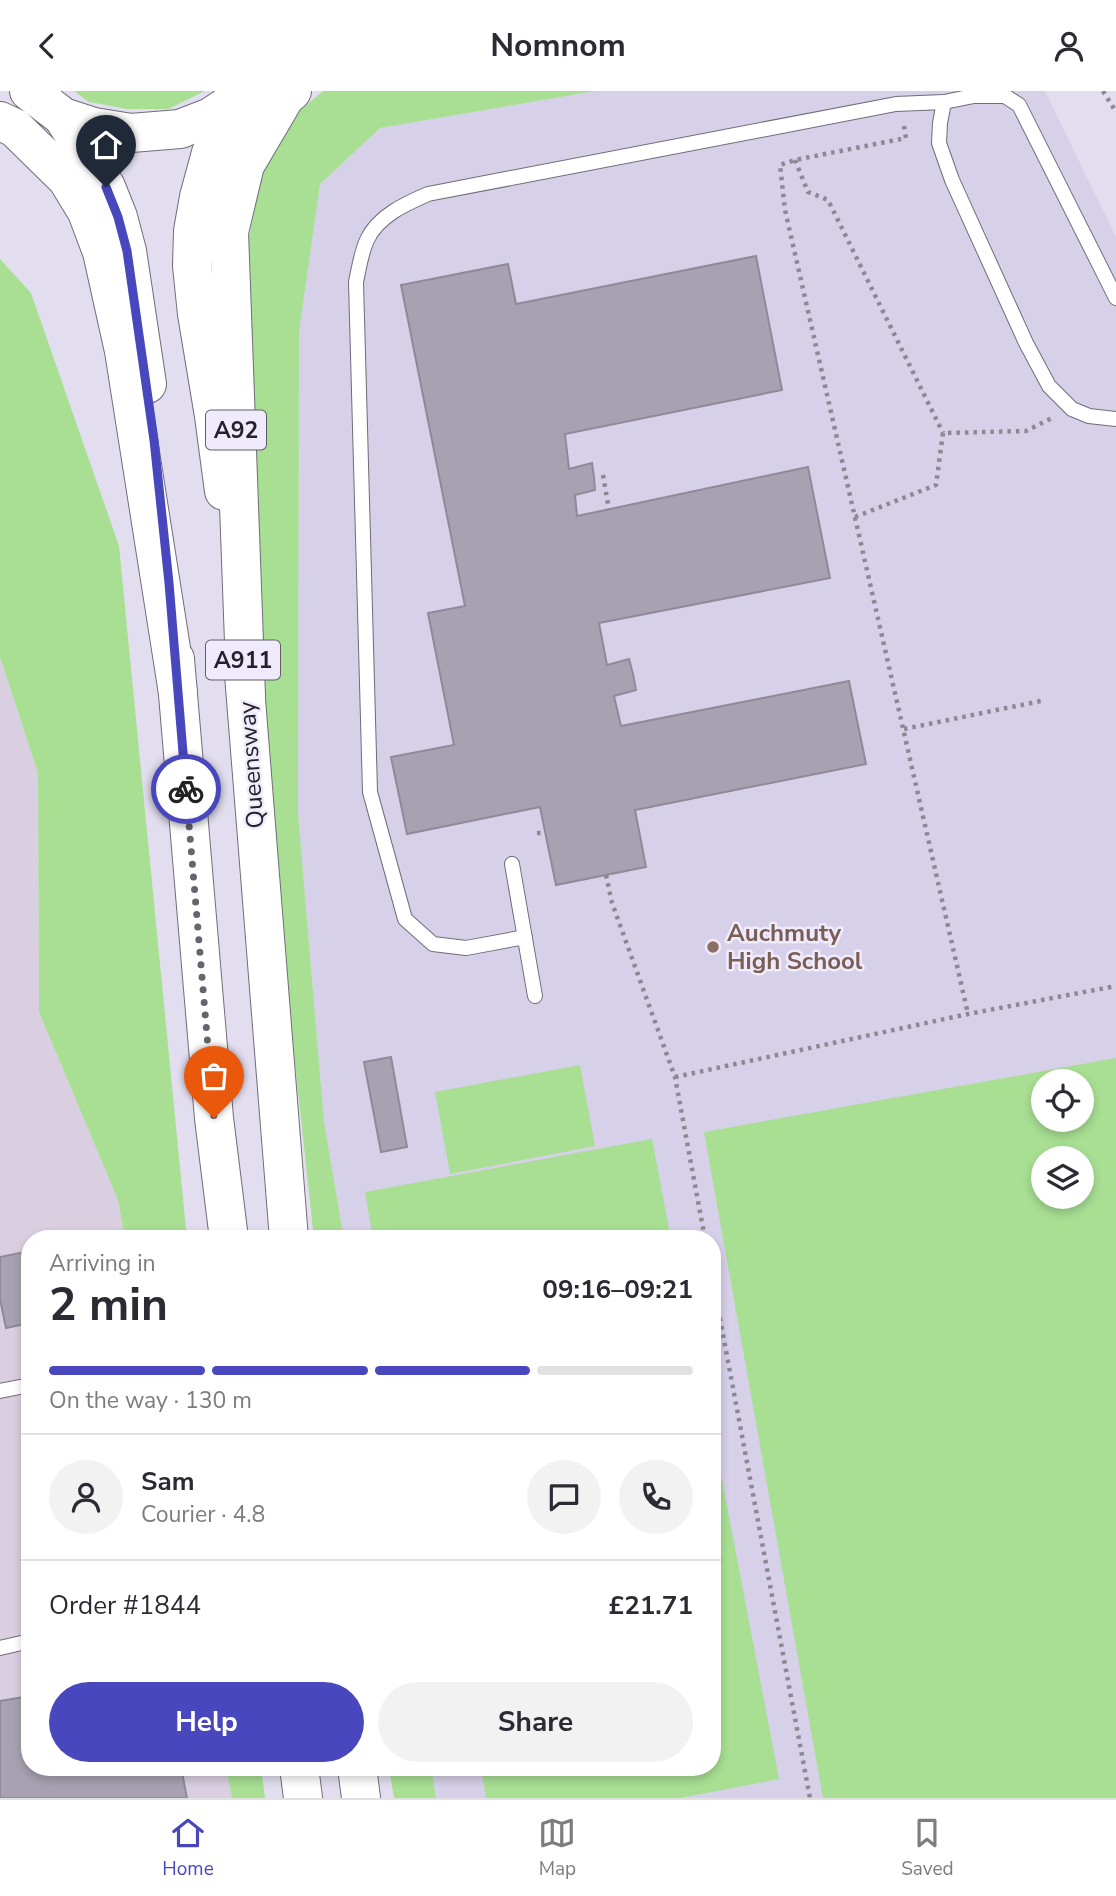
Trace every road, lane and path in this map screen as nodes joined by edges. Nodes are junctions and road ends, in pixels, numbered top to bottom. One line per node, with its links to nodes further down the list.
1 (29, 91): 8 (main road)
2 (292, 91): 19 (main road, A92)
3 (1103, 91): 7 (path)
4 (247, 93): 8 (main road); 19 (main road, Queensway / A911)
5 (944, 102): 6 (lane); 11 (lane); 12 (lane)
6 (900, 104): 10 (path); 26 (lane)
7 (1116, 112)
8 (63, 117): 18 (main road, A911)
9 (0, 121): 18 (main road)
10 (794, 160): 14 (path); 17 (path)
11 (1116, 297)
12 (1072, 409): 13 (lane); 14 (path)
13 (1116, 419)
14 (943, 433): 17 (path)
15 (603, 475): 16 (path)
16 (609, 510)
17 (855, 517): 21 (path)
18 (178, 693): 31 (main road, A911)
19 (247, 697): 32 (main road, Queensway / A911)
20 (1041, 701): 21 (path)
21 (904, 729): 29 (path)
22 (537, 833): 23 (path)
23 (545, 833)
24 (512, 865): 26 (lane)
25 (607, 875): 30 (path)
26 (525, 937): 28 (lane)
27 (1116, 986): 29 (path)
28 (535, 996)
29 (968, 1014): 30 (path)
30 (675, 1077): 33 (path)
31 (228, 1230)
32 (288, 1230)
33 (703, 1230)
34 (721, 1324): 43 (path)
35 (21, 1387): 36 (lane)
36 (0, 1391)
37 (21, 1643): 38 (lane)
38 (0, 1648)
39 (300, 1776): 41 (main road)
40 (358, 1776): 42 (main road)
41 (303, 1798)
42 (361, 1798)
43 (810, 1798)

